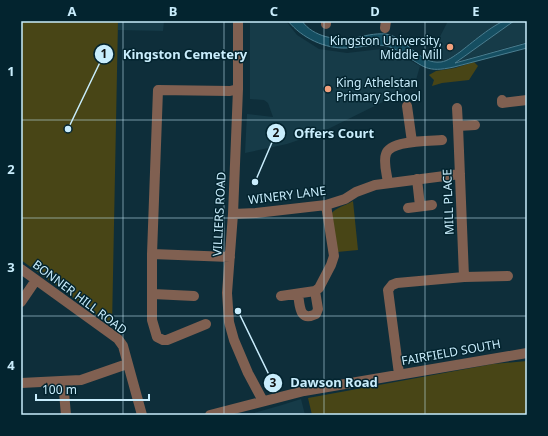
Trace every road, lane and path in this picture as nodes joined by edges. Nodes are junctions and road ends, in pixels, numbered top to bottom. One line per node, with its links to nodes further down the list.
1 (238, 21): 2 (street, VILLIERS ROAD)
2 (238, 89): 18 (street, VILLIERS ROAD); 19 (street)
3 (502, 100): 4 (street)
4 (527, 100)
5 (407, 106): 10 (street)
6 (457, 108): 8 (street, MILL PLACE)
7 (475, 125): 8 (street)
8 (458, 126): 11 (street, MILL PLACE)
9 (442, 140): 10 (street)
10 (412, 142): 13 (street)
11 (460, 174): 12 (street, WINERY LANE); 23 (street, MILL PLACE)
12 (417, 180): 13 (street, WINERY LANE); 16 (street)
13 (388, 182): 14 (street, WINERY LANE)
14 (326, 205): 18 (street, WINERY LANE); 25 (street)
15 (432, 205): 16 (street)
16 (420, 206): 17 (street)
17 (408, 208)
18 (233, 214): 20 (street, VILLIERS ROAD)
19 (152, 254): 20 (street); 26 (street)
20 (230, 257): 37 (street, VILLIERS ROAD)
21 (21, 269): 24 (street, BONNER HILL ROAD)
22 (508, 276): 23 (street)
23 (464, 277): 34 (street)
24 (36, 280): 30 (street); 33 (street, BONNER HILL ROAD)
25 (316, 291): 27 (street); 27 (street)
26 (153, 294): 28 (street); 31 (street)
27 (298, 294): 29 (street)
28 (194, 296)
29 (281, 296)
30 (21, 302)
31 (206, 324)
32 (527, 353): 34 (street, FAIRFIELD SOUTH)
33 (127, 364): 35 (street); 39 (street, BONNER HILL ROAD)
34 (399, 374): 37 (street, FAIRFIELD SOUTH)
35 (63, 381): 36 (street); 38 (street)
36 (21, 383)
37 (263, 401): 40 (street, FAIRFIELD SOUTH)
38 (66, 415)
39 (142, 415)
40 (210, 415)

